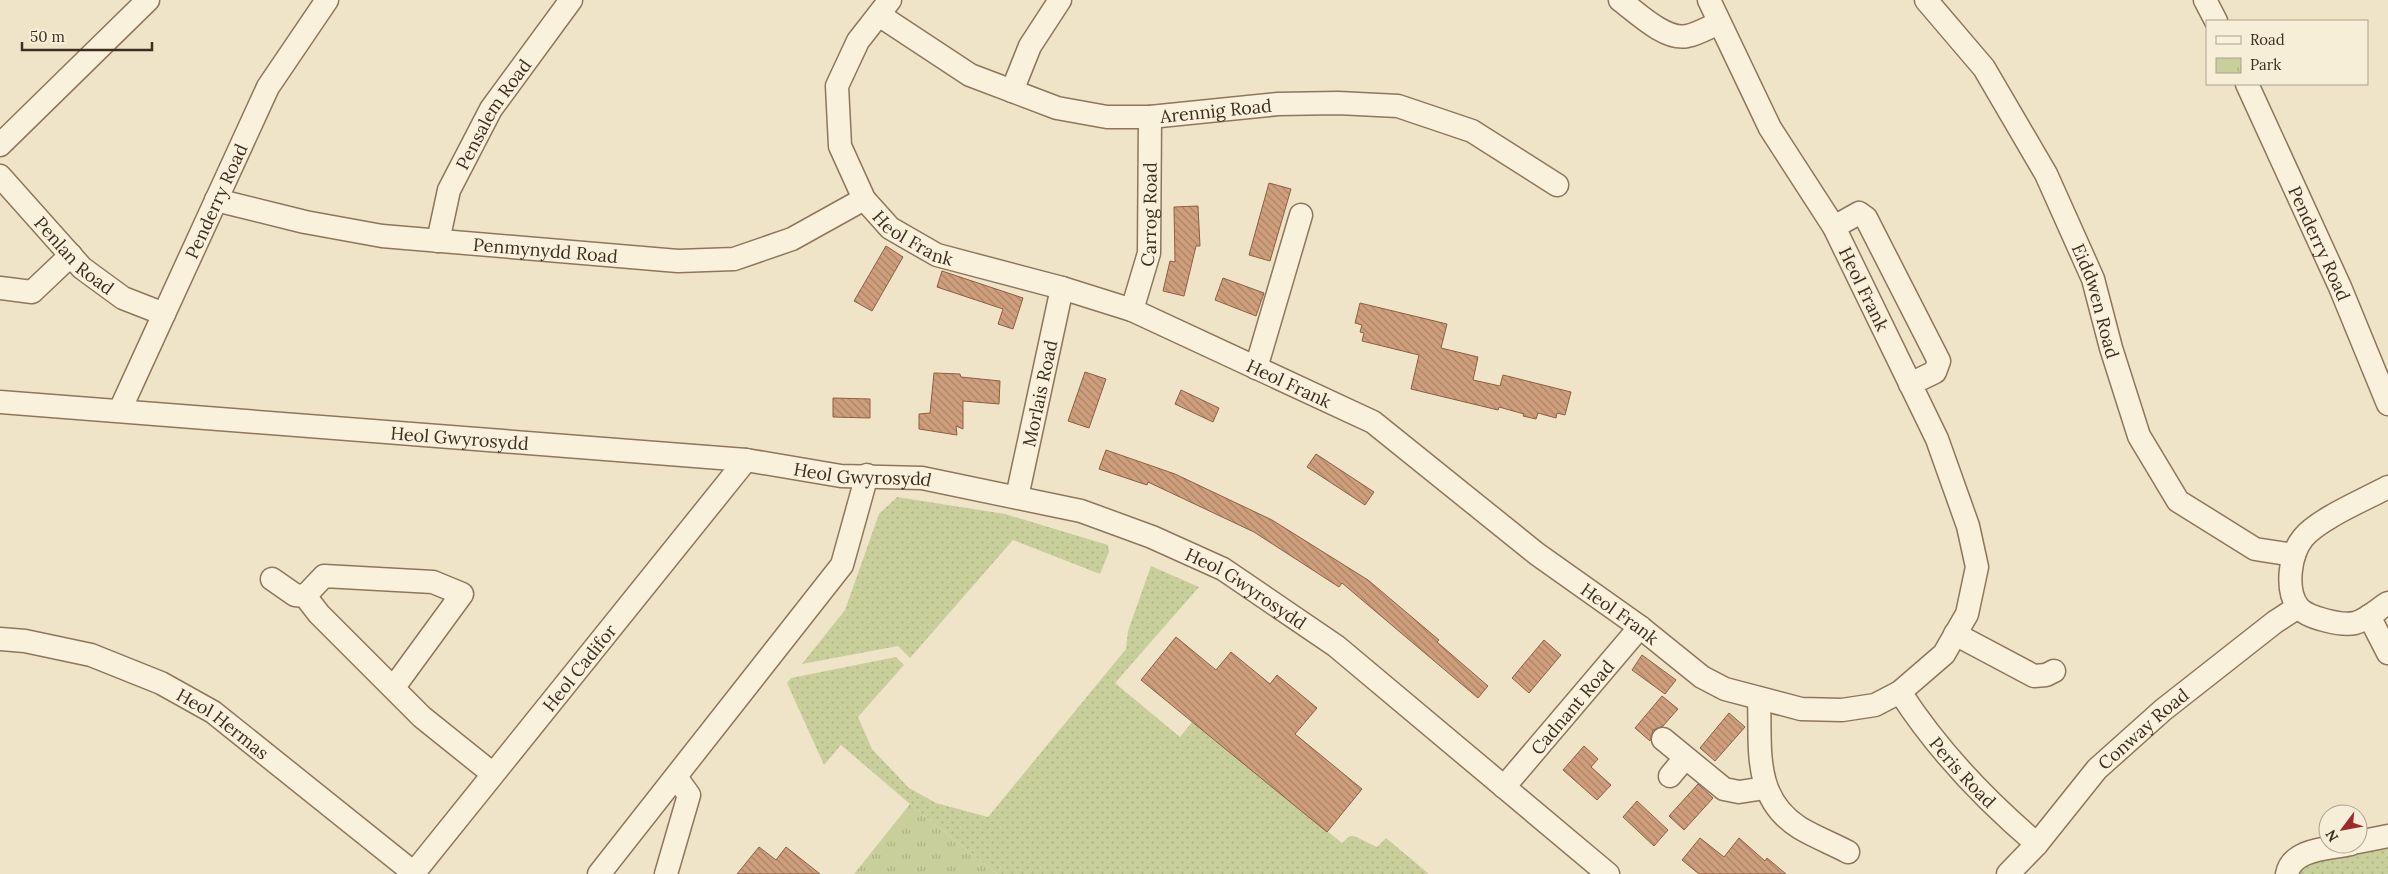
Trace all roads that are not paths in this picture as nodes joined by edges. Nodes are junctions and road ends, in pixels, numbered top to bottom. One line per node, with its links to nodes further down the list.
1 (148, 0): 15 (street)
2 (327, 0): 19 (street, Penderry Road)
3 (571, 0): 22 (street, Pensalem Road)
4 (1060, 0): 13 (street)
5 (1620, 0): 11 (street)
6 (1709, 0): 11 (street, Heol Frank)
7 (1926, 0): 37 (street, Eiddwen Road)
8 (2205, 0): 10 (street)
9 (884, 8): 13 (street, Arennig Road); 18 (street, Heol Frank)
10 (2215, 20)
11 (1719, 23): 21 (street, Heol Frank)
12 (2247, 85): 31 (street, Penderry Road)
13 (1012, 92): 14 (street, Arennig Road)
14 (1150, 117): 17 (street, Arennig Road); 26 (street, Carrog Road)
15 (0, 145)
16 (0, 176): 23 (street, Penlan Road)
17 (1557, 185)
18 (864, 199): 22 (street, Penmynydd Road); 25 (street, Heol Frank)
19 (216, 200): 22 (street, Penmynydd Road); 27 (street, Penderry Road)
20 (1301, 216): 28 (street)
21 (1834, 227): 29 (street, Heol Frank); 29 (street)
22 (438, 241)
23 (71, 255): 24 (street); 27 (street, Penlan Road)
24 (0, 288)
25 (1062, 288): 26 (street, Heol Frank); 36 (street, Morlais Road)
26 (1132, 310): 28 (street, Heol Frank)
27 (164, 314): 32 (street, Penderry Road)
28 (1256, 368): 43 (street, Heol Frank)
29 (1910, 384): 44 (street, Heol Frank)
30 (0, 402): 32 (street, Heol Gwyrosydd)
31 (2388, 404)
32 (120, 410): 33 (street, Heol Gwyrosydd)
33 (746, 460): 34 (street, Heol Gwyrosydd); 53 (street, Heol Cadifor)
34 (867, 475): 36 (street, Heol Gwyrosydd); 57 (street)
35 (2388, 487): 37 (street)
36 (1016, 497): 55 (street, Heol Gwyrosydd)
37 (2294, 555): 41 (street)
38 (272, 578): 39 (street)
39 (305, 596): 48 (street); 48 (street)
40 (2388, 603): 42 (street)
41 (2298, 607): 42 (street); 60 (street, Conway Road)
42 (2368, 616): 46 (street)
43 (1640, 627): 50 (street, Heol Frank); 55 (street, Cadnant Road)
44 (1955, 634): 47 (street); 49 (street, Heol Frank)
45 (0, 639): 63 (street, Heol Hermas)
46 (2388, 653)
47 (2054, 672)
48 (394, 687): 53 (street)
49 (1900, 692): 50 (street, Heol Frank); 60 (street, Peris Road)
50 (1760, 699): 56 (street)
51 (1663, 739): 52 (street)
52 (1685, 758): 54 (street); 56 (street)
53 (493, 774): 63 (street, Heol Cadifor)
54 (1670, 776)
55 (1504, 787): 66 (street, Heol Gwyrosydd)
56 (1765, 788): 62 (street)
57 (686, 791): 64 (street); 65 (street)
58 (2388, 836): 59 (street)
59 (2368, 840)
60 (2037, 844): 67 (street, Conway Road)
61 (2318, 851): 68 (street)
62 (1848, 852)
63 (413, 873)
64 (599, 874)
65 (666, 874)
66 (1608, 874)
67 (2008, 874)
68 (2287, 874)

